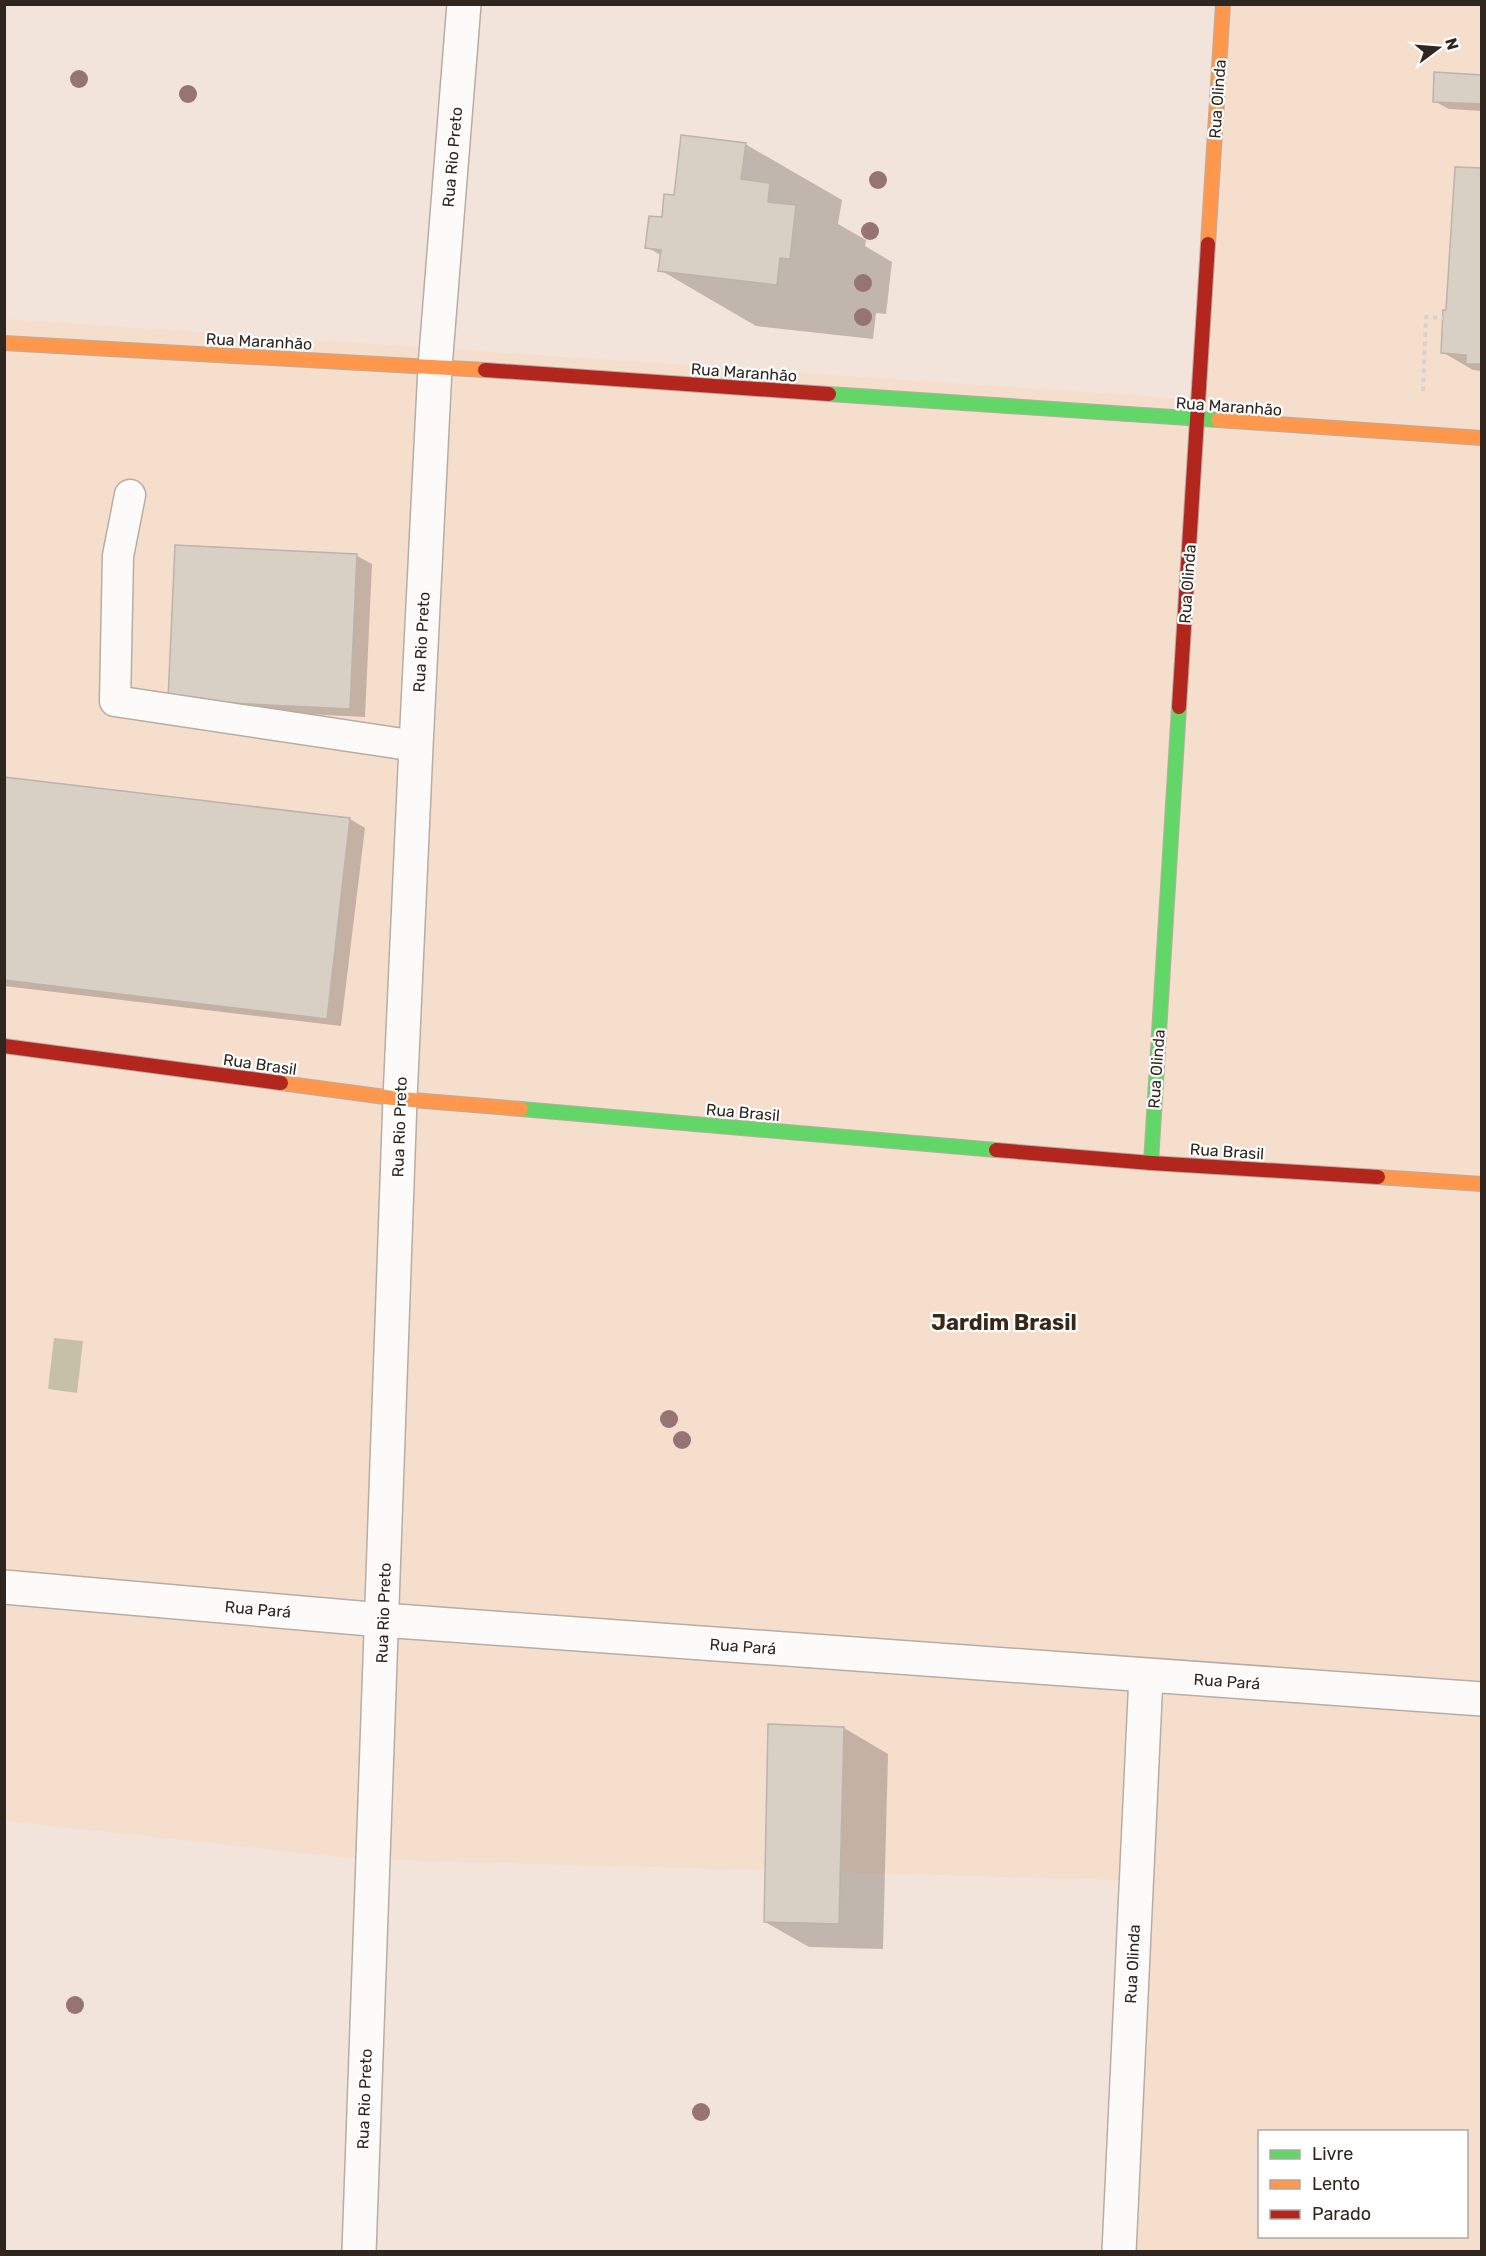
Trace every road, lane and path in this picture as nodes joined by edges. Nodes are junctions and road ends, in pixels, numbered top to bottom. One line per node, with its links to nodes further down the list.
1 (464, 4): 5 (street, Rua Rio Preto)
2 (1223, 4): 7 (street, Rua Olinda)
3 (1443, 318): 6 (path)
4 (4, 343): 5 (street, Rua Maranhão)
5 (435, 367): 7 (street, Rua Maranhão); 10 (street, Rua Rio Preto)
6 (1423, 400)
7 (1197, 420): 8 (street, Rua Maranhão); 13 (street, Rua Olinda)
8 (1482, 438)
9 (130, 495): 10 (lane)
10 (416, 746): 12 (street, Rua Rio Preto)
11 (4, 1046): 12 (street, Rua Brasil)
12 (400, 1099): 13 (street, Rua Brasil); 16 (street, Rua Rio Preto)
13 (1151, 1163): 14 (street, Rua Brasil)
14 (1482, 1184)
15 (4, 1587): 16 (street, Rua Pará)
16 (382, 1620): 17 (street, Rua Pará); 19 (street, Rua Rio Preto)
17 (1146, 1676): 18 (street, Rua Pará); 20 (street, Rua Olinda)
18 (1482, 1699)
19 (359, 2252)
20 (1119, 2252)

